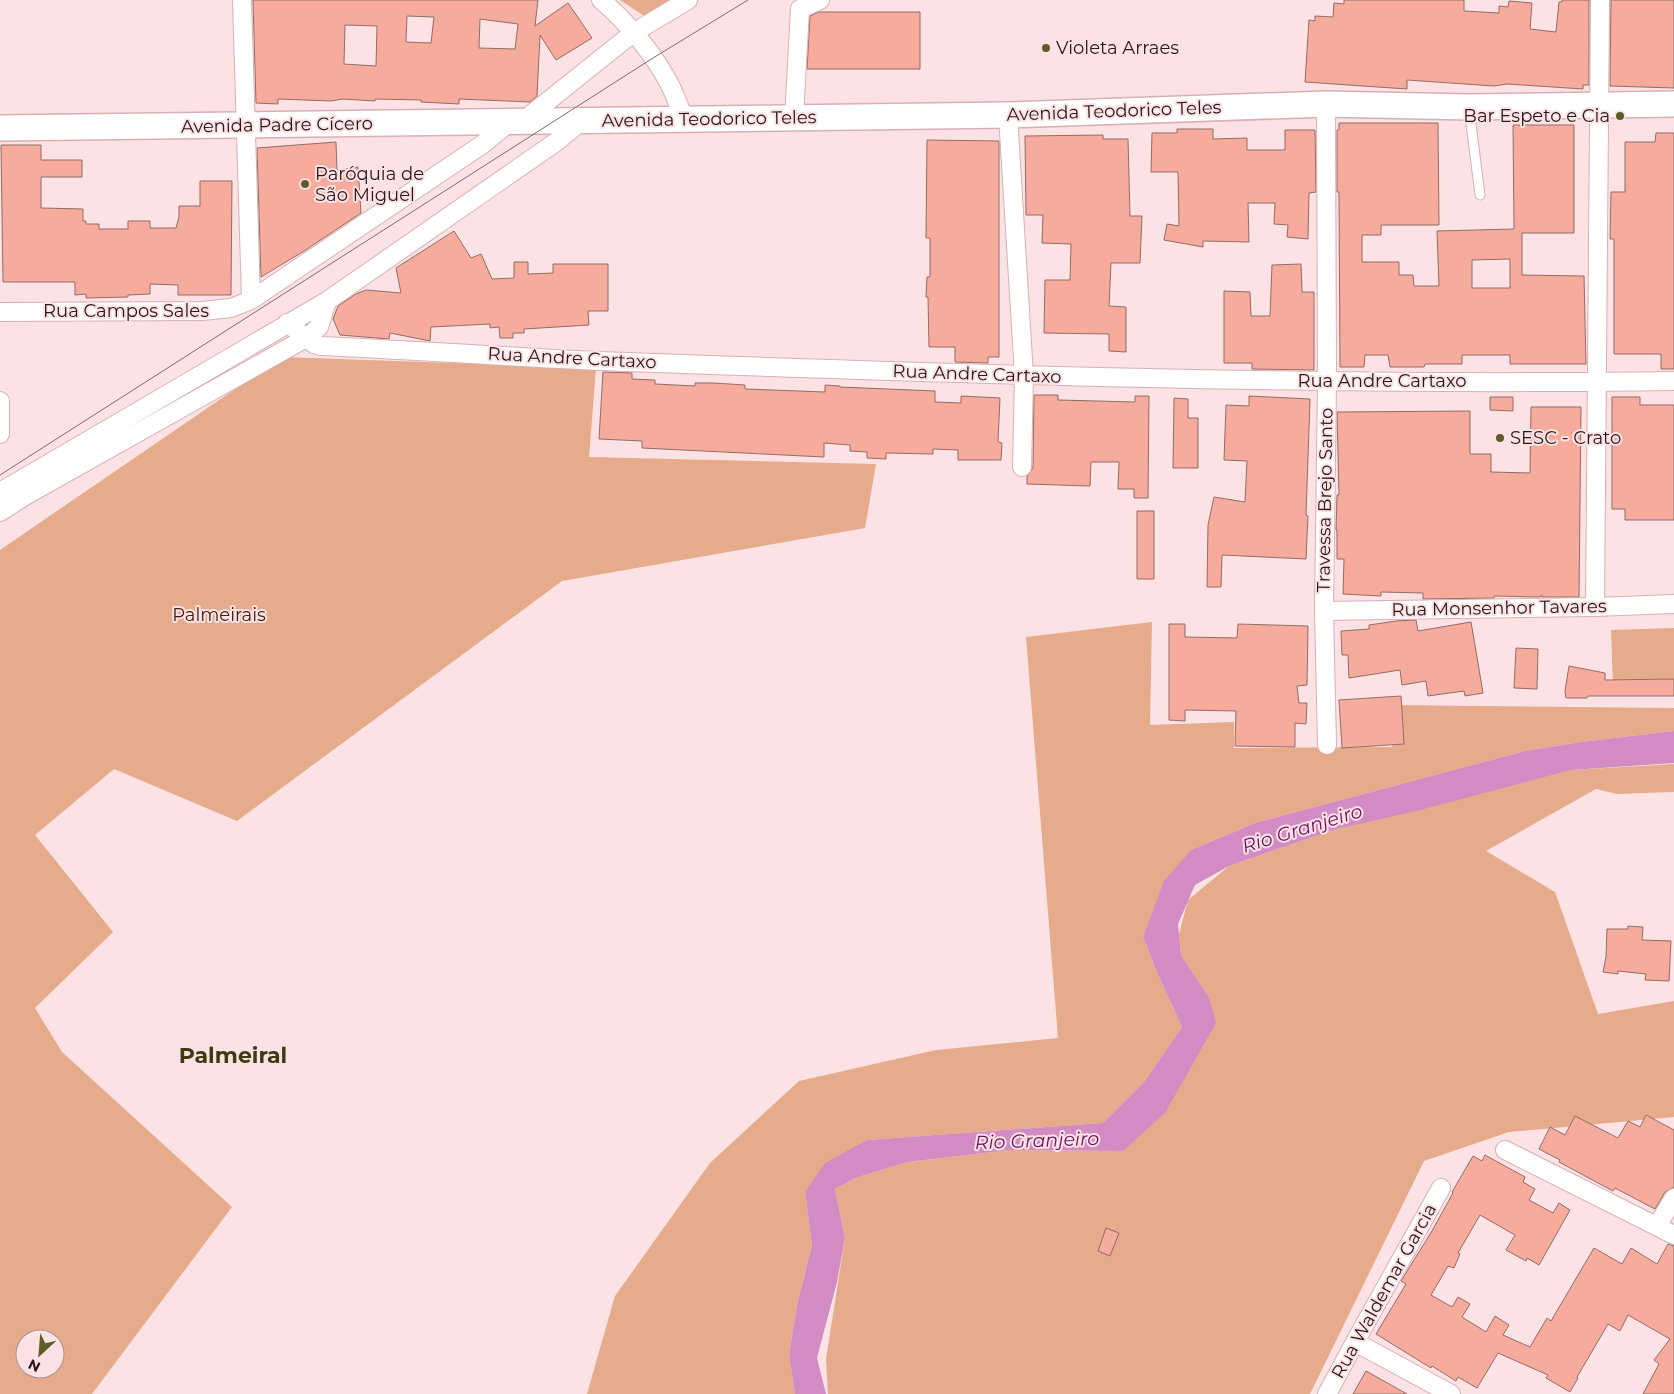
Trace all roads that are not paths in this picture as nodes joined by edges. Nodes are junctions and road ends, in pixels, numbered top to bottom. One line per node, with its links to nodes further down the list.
1 (242, 0): 17 (street)
2 (601, 0): 6 (street)
3 (688, 0): 6 (street, Rua Campos Sales)
4 (820, 0): 12 (street)
5 (1600, 0): 9 (street)
6 (633, 33): 15 (street); 16 (street, Rua Campos Sales)
7 (1326, 104): 10 (main road, Avenida Teodorico Teles); 11 (main road, Avenida Teodorico Teles); 26 (street, Travessa Brejo Santo)
8 (1674, 104): 9 (main road, Avenida Teodorico Teles)
9 (1599, 105): 10 (main road, Avenida Teodorico Teles); 28 (street)
10 (1469, 108): 19 (lane)
11 (1008, 115): 12 (main road, Avenida Teodorico Teles); 25 (street)
12 (794, 118): 15 (main road, Avenida Teodorico Teles)
13 (554, 120): 14 (main road, Avenida Teodorico Teles); 16 (main road, Avenida Padre Cícero)
14 (583, 120): 15 (main road, Avenida Teodorico Teles); 21 (street)
15 (684, 120)
16 (517, 121): 17 (main road, Avenida Padre Cícero); 20 (street, Rua Campos Sales)
17 (246, 126): 18 (main road, Avenida Padre Cícero); 20 (street)
18 (0, 128)
19 (1480, 195)
20 (251, 300): 22 (street, Rua Campos Sales)
21 (327, 301): 23 (street); 24 (street)
22 (0, 312)
23 (287, 324): 24 (street, Rua Andre Cartaxo); 32 (street)
24 (306, 338): 25 (street, Rua Andre Cartaxo); 33 (street)
25 (1024, 376): 26 (street, Rua Andre Cartaxo); 31 (street)
26 (1327, 381): 28 (street, Rua Andre Cartaxo); 36 (street, Travessa Brejo Santo)
27 (1674, 381): 28 (street, Rua Andre Cartaxo)
28 (1596, 382): 35 (street)
29 (0, 401): 30 (street)
30 (0, 434)
31 (1022, 466)
32 (0, 492)
33 (0, 512)
34 (1674, 604): 35 (street, Rua Monsenhor Tavares)
35 (1594, 608): 36 (street, Rua Monsenhor Tavares)
36 (1324, 611): 37 (street, Travessa Brejo Santo)
37 (1327, 745)
38 (1505, 1150): 41 (street)
39 (1441, 1188): 43 (street, Rua Waldemar Garcia)
40 (1674, 1198): 41 (street)
41 (1657, 1226): 42 (street)
42 (1674, 1235)
43 (1355, 1342): 44 (street, Rua Waldemar Garcia); 45 (street)
44 (1327, 1394)
45 (1451, 1394)

